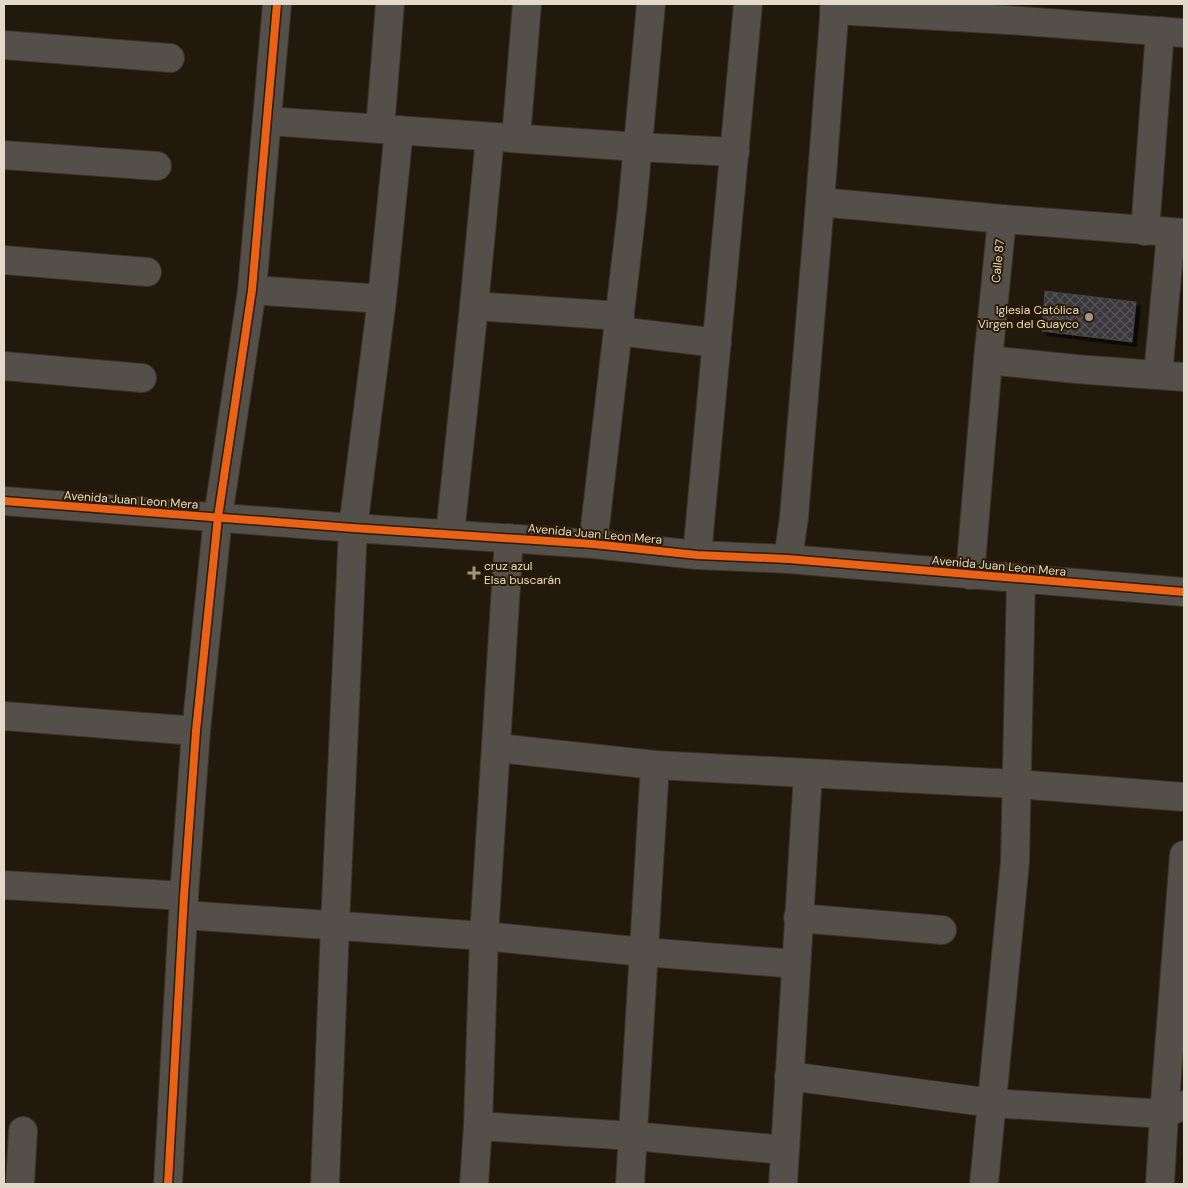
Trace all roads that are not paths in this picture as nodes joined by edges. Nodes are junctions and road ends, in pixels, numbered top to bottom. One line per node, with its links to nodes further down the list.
1 (278, 4): 11 (street)
2 (390, 4): 12 (street)
3 (527, 4): 13 (street)
4 (651, 4): 14 (street)
5 (748, 4): 15 (street)
6 (834, 7): 7 (street); 18 (street)
7 (1010, 12): 8 (street)
8 (1172, 32): 20 (street)
9 (4, 45): 10 (street)
10 (170, 58)
11 (267, 121): 12 (street); 23 (street)
12 (390, 130): 13 (street); 24 (street)
13 (503, 138): 14 (street); 25 (street)
14 (638, 147): 15 (street); 26 (street)
15 (735, 152): 27 (street)
16 (4, 155): 17 (street)
17 (157, 166)
18 (820, 202): 19 (street); 39 (street)
19 (1002, 219): 20 (street); 28 (street, Calle 87)
20 (1167, 232): 30 (street)
21 (4, 260): 22 (street)
22 (147, 272)
23 (252, 290): 24 (street); 33 (street)
24 (382, 299): 34 (street)
25 (474, 306): 26 (street); 35 (street)
26 (619, 323): 27 (street); 37 (street)
27 (717, 343): 38 (street)
28 (988, 360): 30 (street); 40 (street, Calle 87)
29 (4, 366): 31 (street)
30 (1171, 376)
31 (142, 378)
32 (4, 501): 33 (street, Avenida Juan Leon Mera)
33 (218, 518): 34 (street, Avenida Juan Leon Mera); 44 (street)
34 (353, 528): 35 (street, Avenida Juan Leon Mera); 54 (street)
35 (450, 534): 36 (street, Avenida Juan Leon Mera)
36 (509, 538): 37 (street, Avenida Juan Leon Mera); 45 (street)
37 (593, 544): 38 (street, Avenida Juan Leon Mera)
38 (697, 554): 39 (street, Avenida Juan Leon Mera)
39 (788, 558): 40 (street, Avenida Juan Leon Mera)
40 (970, 574): 41 (street, Avenida Juan Leon Mera)
41 (1022, 579): 42 (street, Avenida Juan Leon Mera); 48 (street)
42 (1184, 592)
43 (4, 716): 44 (street)
44 (196, 731): 52 (street)
45 (497, 748): 46 (street); 56 (street)
46 (655, 765): 47 (street); 57 (street)
47 (808, 773): 48 (street); 53 (street)
48 (1016, 784): 49 (street); 60 (street)
49 (1184, 797)
50 (1184, 855): 61 (street)
51 (4, 885): 52 (street)
52 (184, 905): 54 (street); 67 (street)
53 (798, 918): 55 (street); 58 (street)
54 (335, 926): 56 (street); 68 (street)
55 (942, 930)
56 (484, 936): 57 (street); 62 (street)
57 (644, 952): 58 (street); 64 (street)
58 (796, 964): 59 (street)
59 (789, 1076): 60 (street); 65 (street)
60 (992, 1103): 61 (street); 72 (street)
61 (1174, 1109): 73 (street)
62 (478, 1126): 64 (street); 69 (street)
63 (23, 1131): 66 (street)
64 (633, 1136): 65 (street); 70 (street)
65 (785, 1150): 71 (street)
66 (14, 1183)
67 (168, 1184)
68 (325, 1184)
69 (474, 1184)
70 (630, 1184)
71 (783, 1184)
72 (984, 1184)
73 (1160, 1184)

